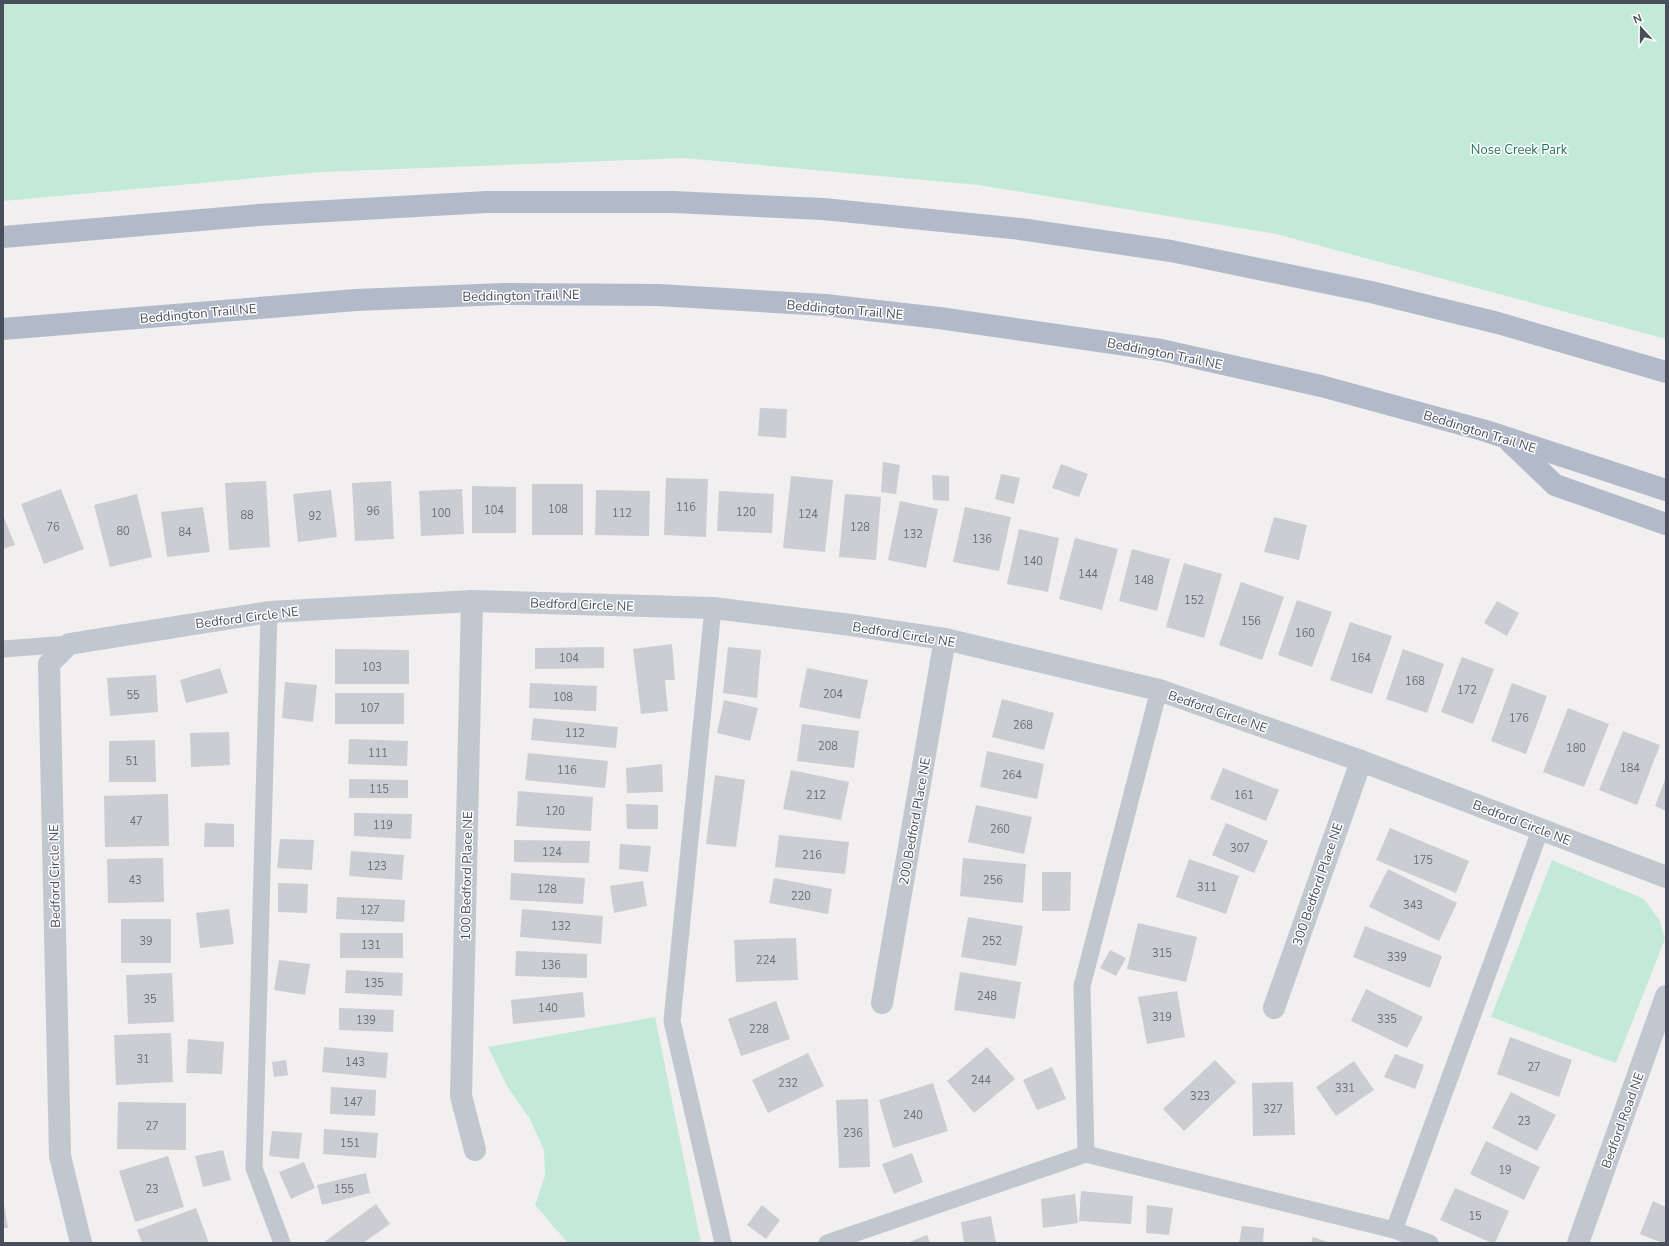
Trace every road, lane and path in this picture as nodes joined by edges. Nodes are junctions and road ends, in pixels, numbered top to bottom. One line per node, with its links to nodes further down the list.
1 (3, 237): 3 (main road)
2 (3, 329): 4 (main road, Beddington Trail NE)
3 (1666, 372)
4 (1506, 438): 5 (main road, Beddington Trail NE); 6 (main road)
5 (1666, 490)
6 (1666, 524)
7 (472, 601): 8 (street, Bedford Circle NE); 9 (street, Bedford Circle NE); 20 (street, 100 Bedford Place NE)
8 (713, 608): 10 (street, Bedford Circle NE); 25 (lane)
9 (269, 612): 11 (street, Bedford Circle NE); 24 (lane)
10 (945, 639): 13 (street, Bedford Circle NE); 18 (street, 200 Bedford Place NE)
11 (68, 644): 12 (lane); 23 (street, Bedford Circle NE)
12 (3, 649)
13 (1159, 690): 14 (street, Bedford Circle NE); 21 (lane)
14 (1361, 761): 15 (street, Bedford Circle NE); 19 (street, 300 Bedford Place NE)
15 (1541, 828): 16 (street, Bedford Circle NE); 22 (lane)
16 (1666, 877)
17 (1666, 996): 28 (street, Bedford Road NE)
18 (882, 1003)
19 (1274, 1008)
20 (475, 1150)
21 (1086, 1154): 22 (lane); 26 (lane)
22 (1394, 1230): 27 (lane)
23 (81, 1243)
24 (282, 1243)
25 (723, 1243)
26 (827, 1243)
27 (1430, 1243)
28 (1578, 1243)

